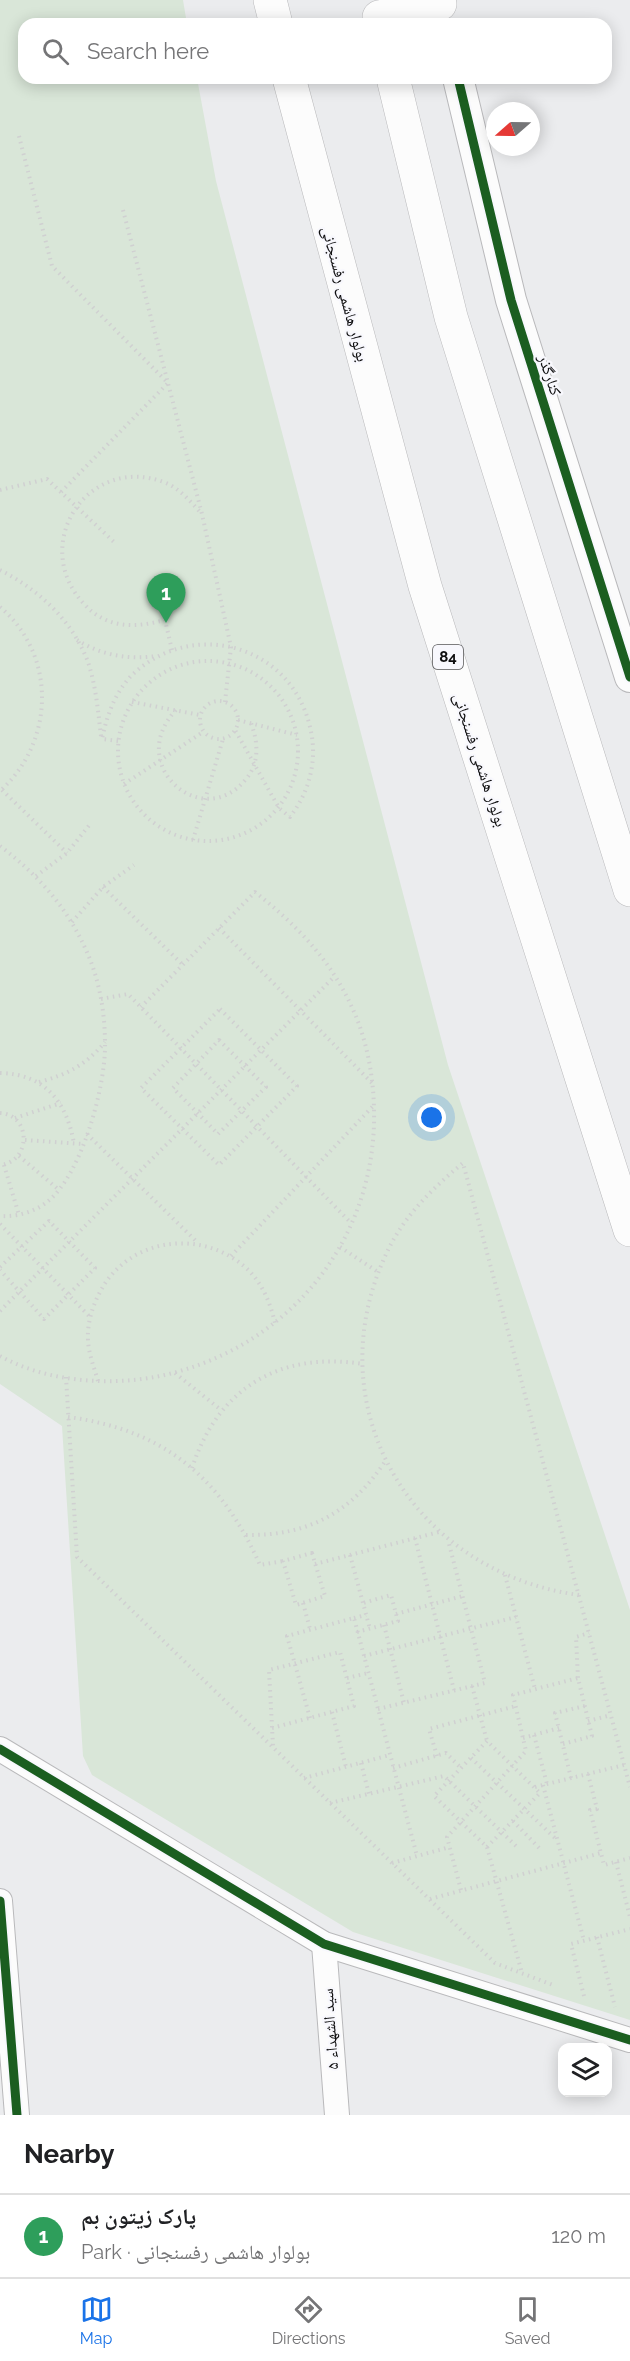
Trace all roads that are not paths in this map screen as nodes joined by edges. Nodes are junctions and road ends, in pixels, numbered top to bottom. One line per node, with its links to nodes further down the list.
1 (270, 0): 4 (highway)
2 (441, 9): 3 (highway)
3 (378, 14)
4 (274, 18)
5 (290, 84): 10 (highway, بولوار هاشمی رفسنجانی / 84)
6 (394, 84): 9 (highway)
7 (459, 84): 8 (street, کنارگذر)
8 (630, 677)
9 (630, 890)
10 (630, 1230)
11 (0, 1749): 13 (street)
12 (0, 1901): 15 (street)
13 (324, 1944): 14 (street); 16 (street, سید الشهداء ۵)
14 (630, 2040)
15 (17, 2115)
16 (337, 2115)

